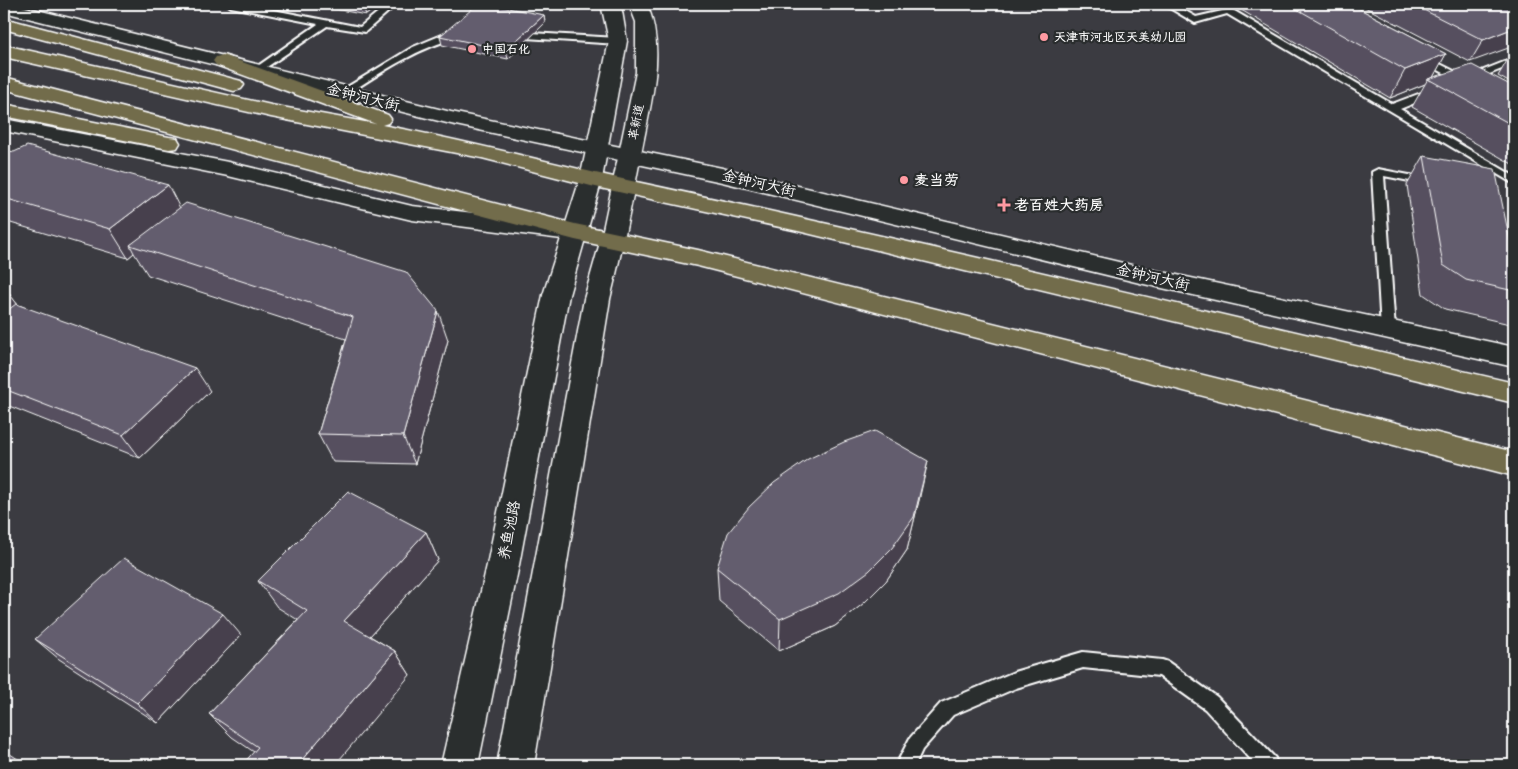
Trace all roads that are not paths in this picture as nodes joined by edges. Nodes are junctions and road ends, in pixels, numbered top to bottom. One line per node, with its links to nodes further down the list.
1 (231, 4): 8 (lane)
2 (393, 4): 8 (lane)
3 (610, 4): 11 (street)
4 (638, 4): 25 (street, 革新道)
5 (1167, 4): 20 (lane)
6 (4, 7): 14 (street, 金钟河大街)
7 (4, 23): 23 (main road)
8 (325, 23): 16 (lane)
9 (465, 35): 19 (lane)
10 (501, 35): 11 (lane)
11 (618, 41): 24 (street)
12 (4, 51): 23 (main road, 金钟河大街)
13 (1414, 53): 18 (lane)
14 (223, 61): 16 (street, 金钟河大街); 23 (main road)
15 (1514, 61): 18 (lane)
16 (258, 70): 19 (street, 金钟河大街)
17 (4, 83): 32 (main road)
18 (1459, 84): 20 (lane)
19 (344, 92): 24 (street, 金钟河大街)
20 (1392, 108): 26 (lane)
21 (4, 110): 32 (main road)
22 (4, 125): 33 (street)
23 (418, 138): 27 (main road, 金钟河大街)
24 (597, 148): 25 (street, 金钟河大街); 27 (street)
25 (630, 154): 29 (street, 革新道); 37 (street, 金钟河大街)
26 (1490, 167): 28 (lane); 31 (lane)
27 (590, 178): 29 (main road, 金钟河大街); 33 (street, 养鱼池路)
28 (1514, 181)
29 (623, 185): 34 (street, 革新道); 41 (main road, 金钟河大街)
30 (1446, 185): 37 (lane)
31 (1493, 185)
32 (415, 190): 33 (main road)
33 (575, 232): 34 (main road); 35 (street, 养鱼池路)
34 (612, 239): 36 (street); 42 (main road)
35 (556, 295): 39 (street, 养鱼池路); 43 (street, 养鱼池路)
36 (597, 299): 38 (street); 44 (street)
37 (1388, 330): 40 (street, 金钟河大街)
38 (606, 338)
39 (556, 339)
40 (1514, 357)
41 (1514, 393)
42 (1514, 464)
43 (459, 765)
44 (515, 765)
45 (905, 765): 46 (lane)
46 (1268, 765)

